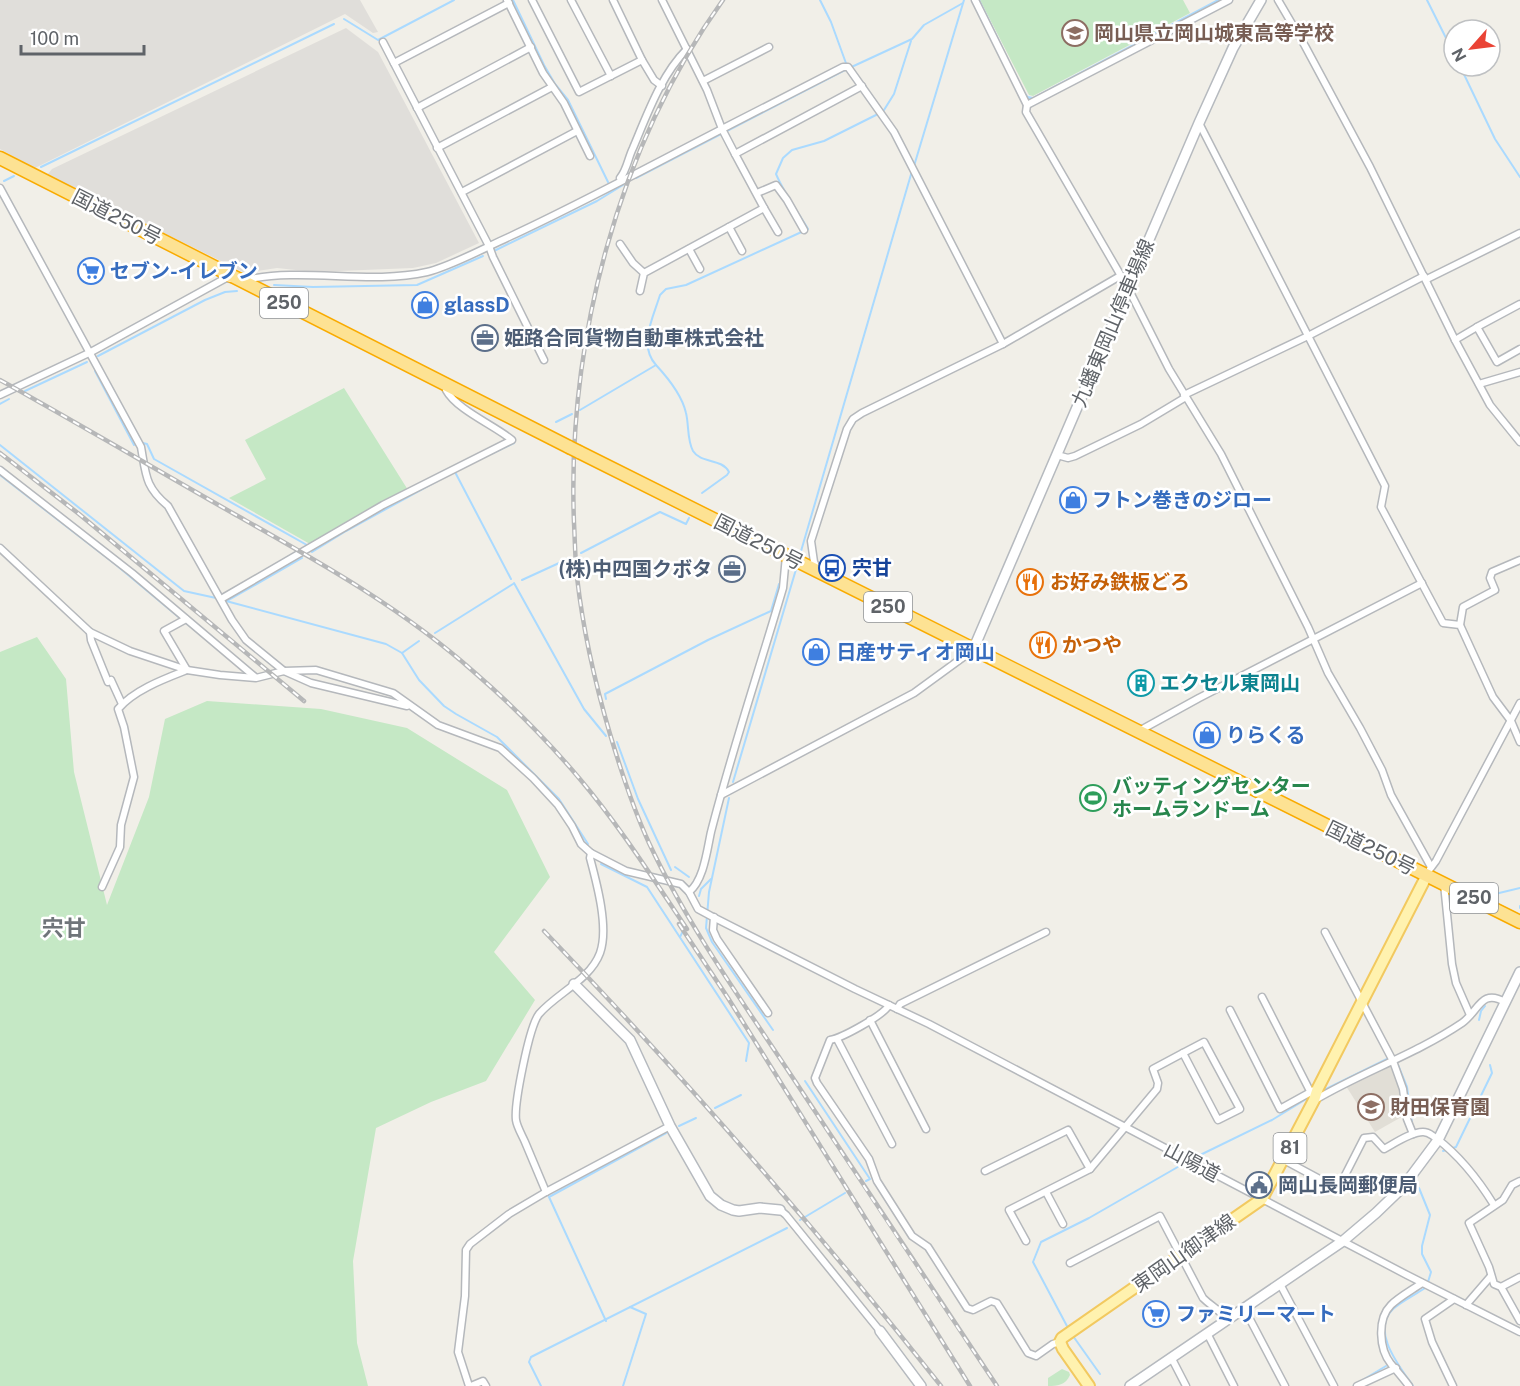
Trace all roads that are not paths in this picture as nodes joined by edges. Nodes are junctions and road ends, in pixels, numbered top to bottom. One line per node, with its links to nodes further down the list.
1 (532, 0): 16 (street)
2 (571, 0): 16 (street)
3 (613, 0): 14 (street)
4 (662, 0): 13 (street)
5 (975, 0): 21 (street)
6 (1229, 0): 21 (street)
7 (1261, 0): 23 (street, 九蟠東岡山停車場線)
8 (1278, 0): 47 (street)
9 (508, 2): 12 (street); 15 (street)
10 (383, 42): 15 (street)
11 (769, 47): 17 (street)
12 (531, 48): 20 (street); 22 (street)
13 (687, 49): 17 (street); 18 (street)
14 (642, 60): 16 (street); 18 (street)
15 (394, 63): 22 (street)
16 (611, 76)
17 (703, 81): 25 (street)
18 (662, 86): 30 (street)
19 (862, 86): 25 (street); 27 (street); 56 (street)
20 (552, 87): 24 (street); 26 (street)
21 (1027, 105): 46 (street)
22 (417, 108): 26 (street)
23 (1199, 123): 49 (street, 九蟠東岡山停車場線); 54 (street)
24 (577, 131): 28 (street); 32 (street)
25 (723, 131): 27 (street); 30 (street)
26 (437, 148): 32 (street)
27 (735, 154): 33 (street)
28 (590, 156)
29 (0, 158): 48 (highway, 国道250号 / 250)
30 (618, 181): 40 (street)
31 (0, 188): 58 (street)
32 (462, 192): 40 (street)
33 (757, 193): 34 (street); 36 (street)
34 (764, 208): 35 (street); 37 (street)
35 (729, 227): 41 (street); 42 (street)
36 (804, 230)
37 (778, 232)
38 (1520, 233): 47 (street)
39 (620, 244): 44 (street)
40 (489, 246): 45 (street); 59 (street)
41 (689, 249): 43 (street); 44 (street)
42 (742, 251)
43 (700, 269)
44 (644, 273): 50 (street)
45 (271, 274): 48 (street); 51 (street)
46 (1120, 276): 49 (street); 56 (street)
47 (1426, 278): 54 (street); 55 (street)
48 (242, 280): 51 (highway, 国道250号 / 250); 58 (street)
49 (1128, 288): 64 (street); 66 (street, 九蟠東岡山停車場線)
50 (640, 291)
51 (267, 295): 62 (highway, 国道250号 / 250)
52 (1520, 304): 53 (street)
53 (1477, 327): 55 (street); 57 (street)
54 (1308, 336): 64 (street); 72 (street)
55 (1455, 340): 61 (street)
56 (1003, 344): 71 (street)
57 (1520, 349)
58 (91, 352): 63 (street); 73 (street)
59 (544, 360)
60 (1520, 372): 61 (street)
61 (1479, 384): 65 (street)
62 (448, 385): 69 (highway, 国道250号 / 250); 73 (street)
63 (0, 395)
64 (1185, 396): 66 (street); 77 (street)
65 (1520, 442)
66 (1057, 455): 78 (street, 九蟠東岡山停車場線)
67 (0, 470): 74 (street)
68 (0, 548): 76 (street)
69 (788, 557): 71 (highway, 国道250号 / 250); 88 (street)
70 (1520, 560): 75 (street)
71 (819, 572): 78 (highway, 国道250号 / 250)
72 (1422, 583): 75 (street); 77 (street)
73 (221, 599): 80 (street)
74 (184, 620): 79 (street); 81 (street)
75 (1460, 625): 85 (street)
76 (90, 632): 79 (street); 83 (street)
77 (1313, 639): 86 (street); 90 (street)
78 (973, 650): 86 (highway, 国道250号 / 250); 88 (street)
79 (187, 670): 81 (street); 83 (street)
80 (284, 671): 81 (street); 84 (street); 84 (street)
81 (256, 678)
82 (1520, 703): 85 (street)
83 (122, 704): 92 (street)
84 (413, 708): 89 (street)
85 (1511, 721): 87 (street); 90 (street)
86 (1138, 732): 90 (highway, 国道250号 / 250)
87 (1520, 742)
88 (721, 795): 93 (street)
89 (591, 853): 93 (street); 99 (street)
90 (1429, 871): 91 (highway, 国道250号 / 250); 102 (main road, 東岡山御津線 / 81)
91 (1444, 884): 95 (highway, 国道250号 / 250); 107 (street)
92 (102, 886)
93 (689, 892): 94 (street, 山陽道)
94 (712, 916): 103 (street, 山陽道); 106 (street)
95 (1520, 922)
96 (1046, 932): 104 (street)
97 (1324, 932): 102 (street)
98 (1519, 974): 101 (street)
99 (574, 984): 113 (street); 123 (street)
100 (1262, 997): 112 (street)
101 (1505, 1002): 107 (street); 117 (street)
102 (1362, 1003): 111 (street); 112 (main road, 東岡山御津線 / 81)
103 (889, 1005): 104 (street, 山陽道); 108 (street)
104 (897, 1009): 114 (street, 山陽道)
105 (1230, 1010): 112 (street)
106 (768, 1013)
107 (1470, 1015): 111 (street)
108 (870, 1020): 109 (street); 115 (street)
109 (837, 1039): 118 (street); 146 (street)
110 (1183, 1053): 110 (street); 114 (street)
111 (1393, 1061): 112 (street); 116 (street)
112 (1314, 1094): 119 (main road, 東岡山御津線 / 81)
113 (670, 1126): 123 (street); 127 (street)
114 (1125, 1127): 120 (street); 125 (street, 山陽道)
115 (927, 1129)
116 (1413, 1134): 117 (street); 119 (street)
117 (1438, 1140): 126 (street); 130 (street)
118 (892, 1144)
119 (1284, 1160): 125 (main road, 東岡山御津線 / 81)
120 (1092, 1167): 121 (street); 124 (street)
121 (985, 1171)
122 (1520, 1180): 126 (street)
123 (546, 1192): 150 (street)
124 (1046, 1192): 128 (street); 129 (street)
125 (1262, 1199): 130 (street, 山陽道); 131 (main road, 東岡山御津線 / 81)
126 (1494, 1206): 133 (street)
127 (780, 1210): 143 (street)
128 (1063, 1224)
129 (1026, 1241)
130 (1343, 1241): 135 (street, 山陽道); 136 (street)
131 (1180, 1256): 132 (street); 141 (street); 146 (main road, 東岡山御津線 / 81)
132 (1070, 1263)
133 (1491, 1276): 137 (street); 139 (street)
134 (1520, 1277): 137 (street)
135 (1422, 1283): 138 (street, 山陽道); 148 (street)
136 (1280, 1284): 140 (street); 157 (street)
137 (1501, 1287): 142 (street)
138 (1454, 1299): 139 (street, 山陽道); 160 (street)
139 (1466, 1305): 144 (street, 山陽道)
140 (1245, 1308): 141 (street); 156 (street)
141 (1227, 1320): 145 (street)
142 (1520, 1322)
143 (880, 1331): 152 (street)
144 (1520, 1332)
145 (1207, 1333): 147 (street); 155 (street)
146 (1060, 1341): 153 (main road)
147 (1171, 1357): 149 (street); 154 (street)
148 (1396, 1368): 158 (street); 159 (street)
149 (1134, 1385)
150 (470, 1386): 151 (street)
151 (486, 1386)
152 (921, 1386)
153 (1089, 1386)
154 (1186, 1386)
155 (1234, 1386)
156 (1285, 1386)
157 (1334, 1386)
158 (1357, 1386)
159 (1409, 1386)
160 (1453, 1386)

